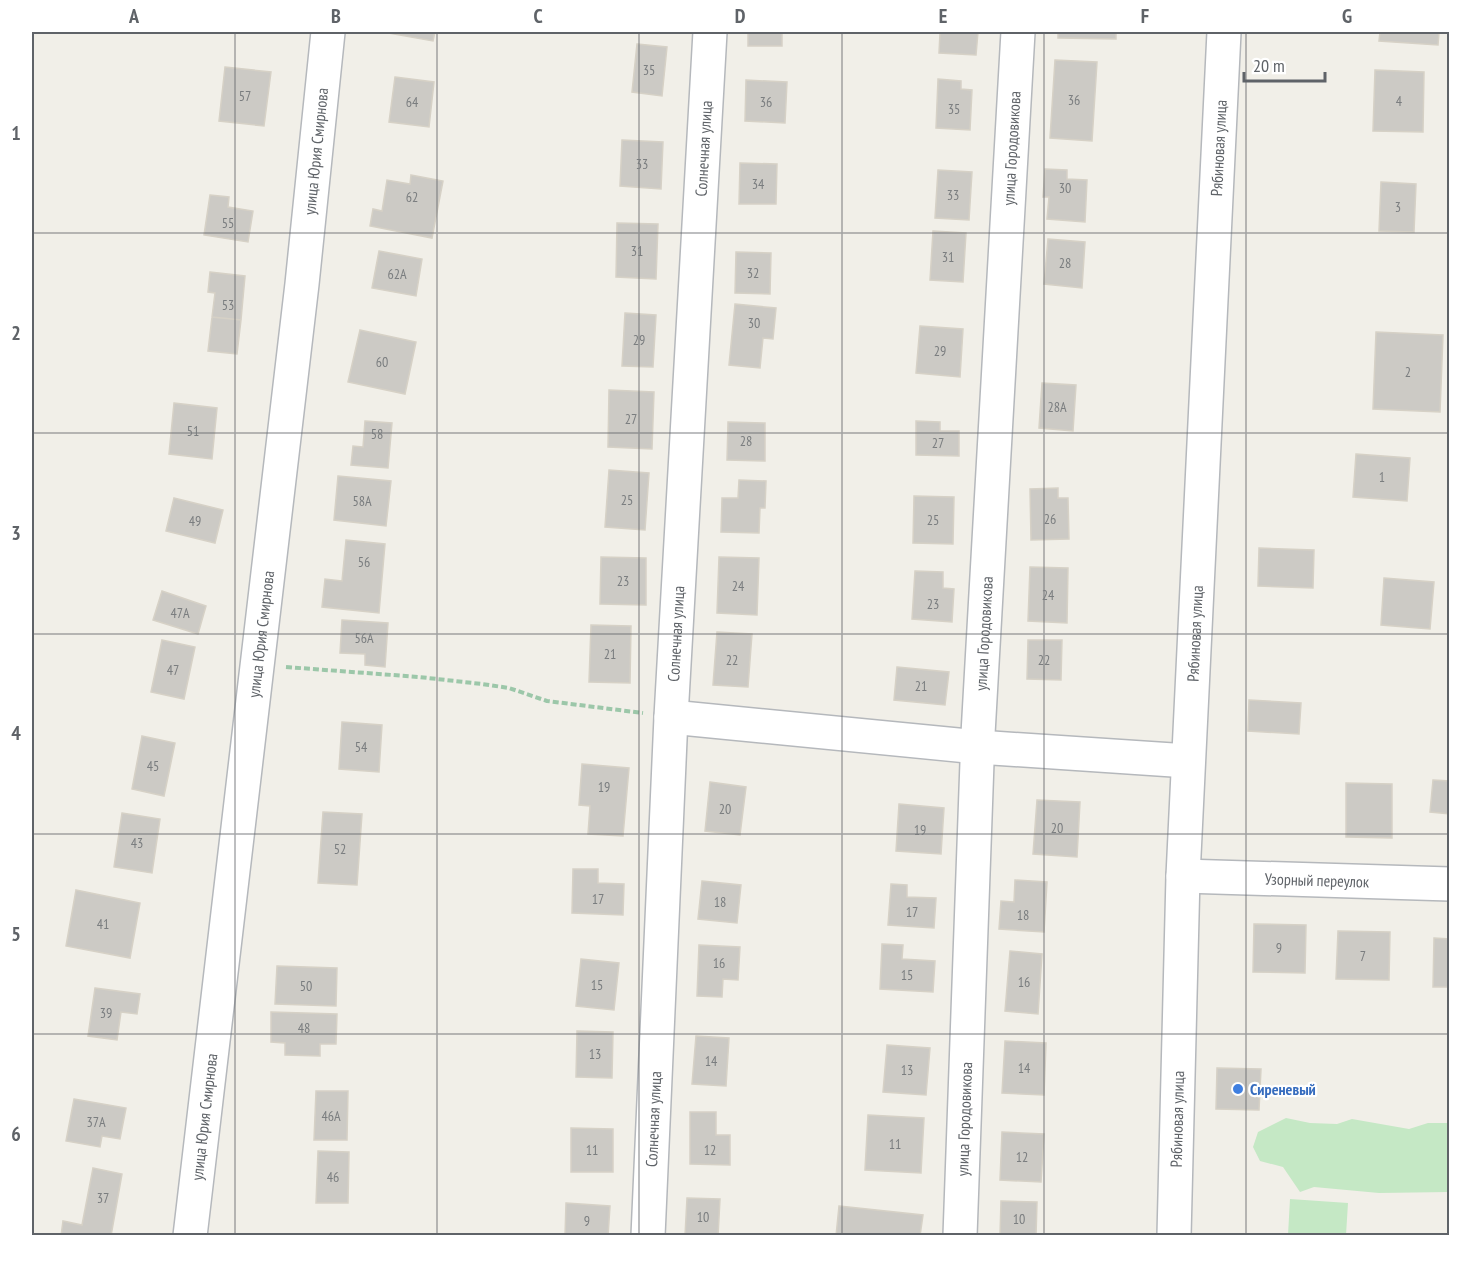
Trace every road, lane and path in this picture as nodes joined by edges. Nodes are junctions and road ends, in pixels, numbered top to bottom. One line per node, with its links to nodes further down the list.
1 (328, 32): 5 (street, улица Юрия Смирнова)
2 (710, 32): 6 (street, Солнечная улица)
3 (1018, 32): 7 (street, улица Городовикова)
4 (1224, 32): 8 (street, Рябиновая улица)
5 (257, 666): 6 (path); 11 (street, улица Юрия Смирнова)
6 (670, 717): 7 (street); 12 (street, Солнечная улица)
7 (978, 747): 8 (street); 13 (street, улица Городовикова)
8 (1188, 762): 9 (street, Рябиновая улица)
9 (1183, 876): 10 (street, Узорный переулок); 14 (street, Рябиновая улица)
10 (1449, 884)
11 (190, 1236)
12 (648, 1236)
13 (960, 1236)
14 (1174, 1236)

